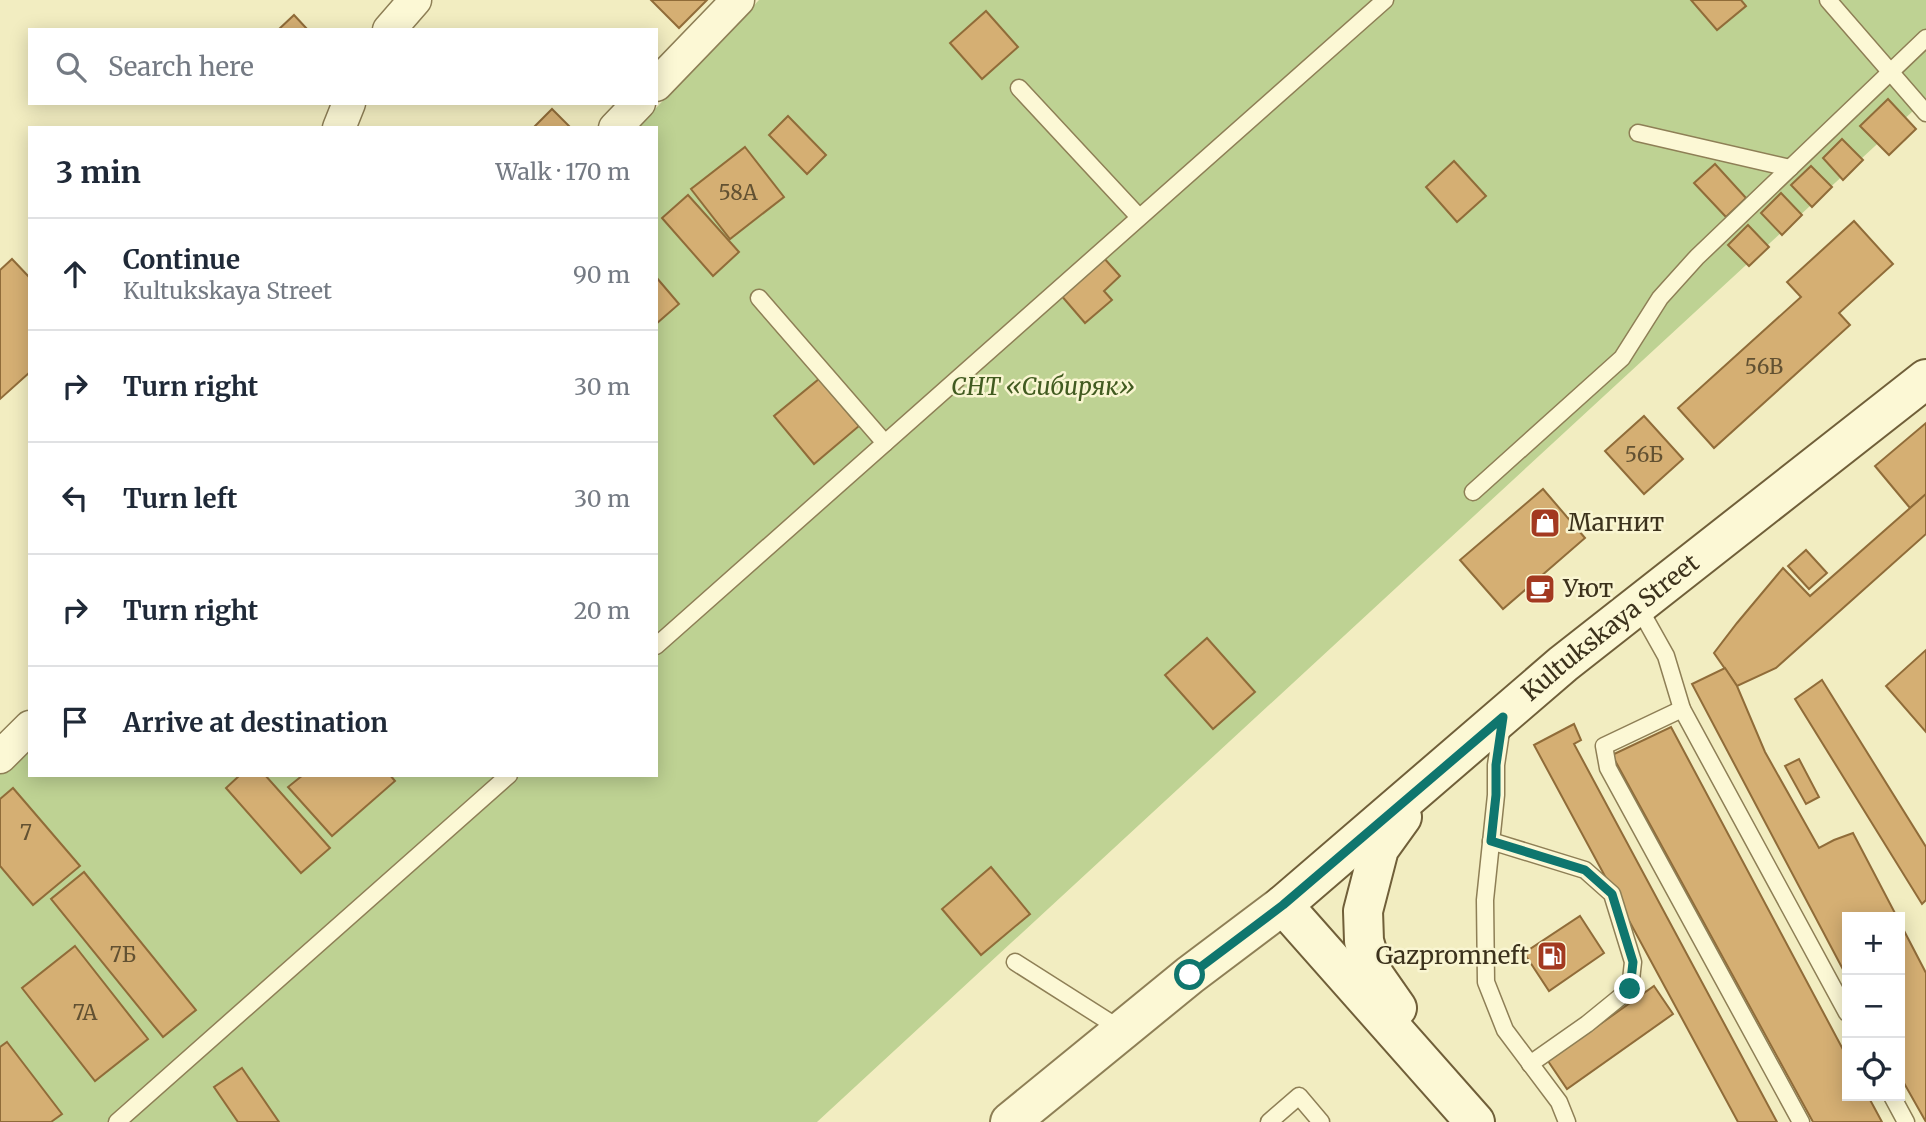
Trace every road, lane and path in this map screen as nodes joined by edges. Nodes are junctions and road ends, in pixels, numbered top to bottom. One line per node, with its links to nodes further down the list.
1 (415, 0): 5 (street)
2 (738, 0): 8 (street)
3 (1385, 0): 17 (lane)
4 (1828, 0): 7 (lane)
5 (391, 28)
6 (1926, 38): 7 (lane)
7 (1890, 72): 12 (lane); 16 (lane)
8 (658, 83)
9 (1019, 88): 17 (lane)
10 (348, 105): 13 (street)
11 (637, 105): 14 (street)
12 (1926, 113)
13 (340, 126)
14 (617, 126)
15 (1638, 133): 16 (lane)
16 (1790, 168): 21 (lane)
17 (1139, 217): 20 (lane)
18 (759, 298): 20 (lane)
19 (1926, 379): 22 (main road, Kultukskaya Street)
20 (886, 443): 23 (lane)
21 (1473, 492)
22 (1638, 606): 24 (lane); 25 (main road, Kultukskaya Street)
23 (658, 644)
24 (1682, 709): 33 (lane); 43 (lane)
25 (1503, 717): 29 (main road, Kultukskaya Street); 30 (lane)
26 (28, 729): 27 (street)
27 (0, 757)
28 (507, 777): 38 (lane)
29 (1430, 780): 31 (main road, Kultukskaya Street); 41 (main road)
30 (1491, 841): 35 (lane); 35 (lane)
31 (1283, 905): 34 (main road, Kultukskaya Street); 41 (main road)
32 (1015, 962): 34 (lane)
33 (1842, 1004)
34 (1122, 1030): 37 (main road, Kultukskaya Street)
35 (1530, 1064): 42 (lane)
36 (1895, 1101): 44 (lane)
37 (1014, 1121)
38 (117, 1122)
39 (1269, 1122): 40 (lane)
40 (1321, 1122)
41 (1475, 1122)
42 (1567, 1122)
43 (1801, 1122)
44 (1906, 1122)

